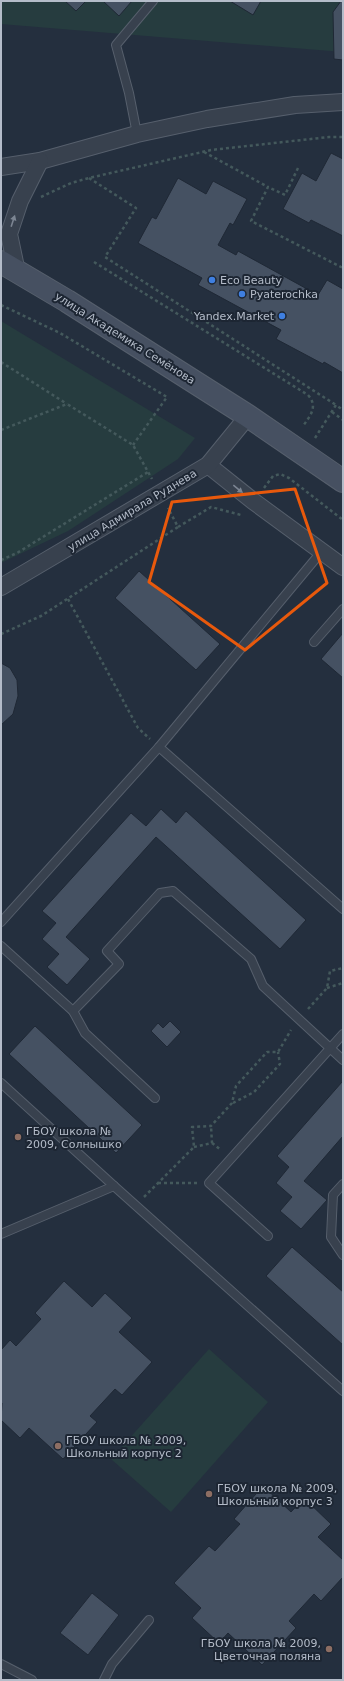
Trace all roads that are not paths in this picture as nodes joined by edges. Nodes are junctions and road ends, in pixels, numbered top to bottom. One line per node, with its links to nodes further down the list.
1 (153, 1): 3 (lane)
2 (343, 102): 3 (street)
3 (137, 134): 4 (street)
4 (40, 161): 5 (street); 6 (street, one-way to 4)
5 (1, 167)
6 (9, 267): 7 (main road, улица Академика Семёнова)
7 (248, 416): 8 (street, улица Адмирала Руднева); 9 (main road, улица Академика Семёнова)
8 (208, 465): 10 (street, one-way to 10); 12 (street, улица Адмирала Руднева)
9 (343, 481)
10 (322, 551): 11 (street); 15 (lane)
11 (343, 567)
12 (1, 587)
13 (343, 609): 14 (lane)
14 (314, 642)
15 (159, 747): 16 (lane); 17 (lane)
16 (343, 909)
17 (1, 922)
18 (1, 946): 19 (lane)
19 (73, 1011): 21 (lane); 24 (lane)
20 (343, 1034): 21 (lane)
21 (330, 1048): 22 (lane); 28 (lane)
22 (343, 1060)
23 (1, 1083): 26 (lane)
24 (154, 1098)
25 (343, 1184): 29 (lane)
26 (114, 1186): 27 (lane); 30 (lane)
27 (1, 1234)
28 (268, 1236)
29 (343, 1255)
30 (343, 1391)
31 (149, 1620): 34 (lane)
32 (1, 1664): 33 (lane)
33 (32, 1680)
34 (104, 1680)

